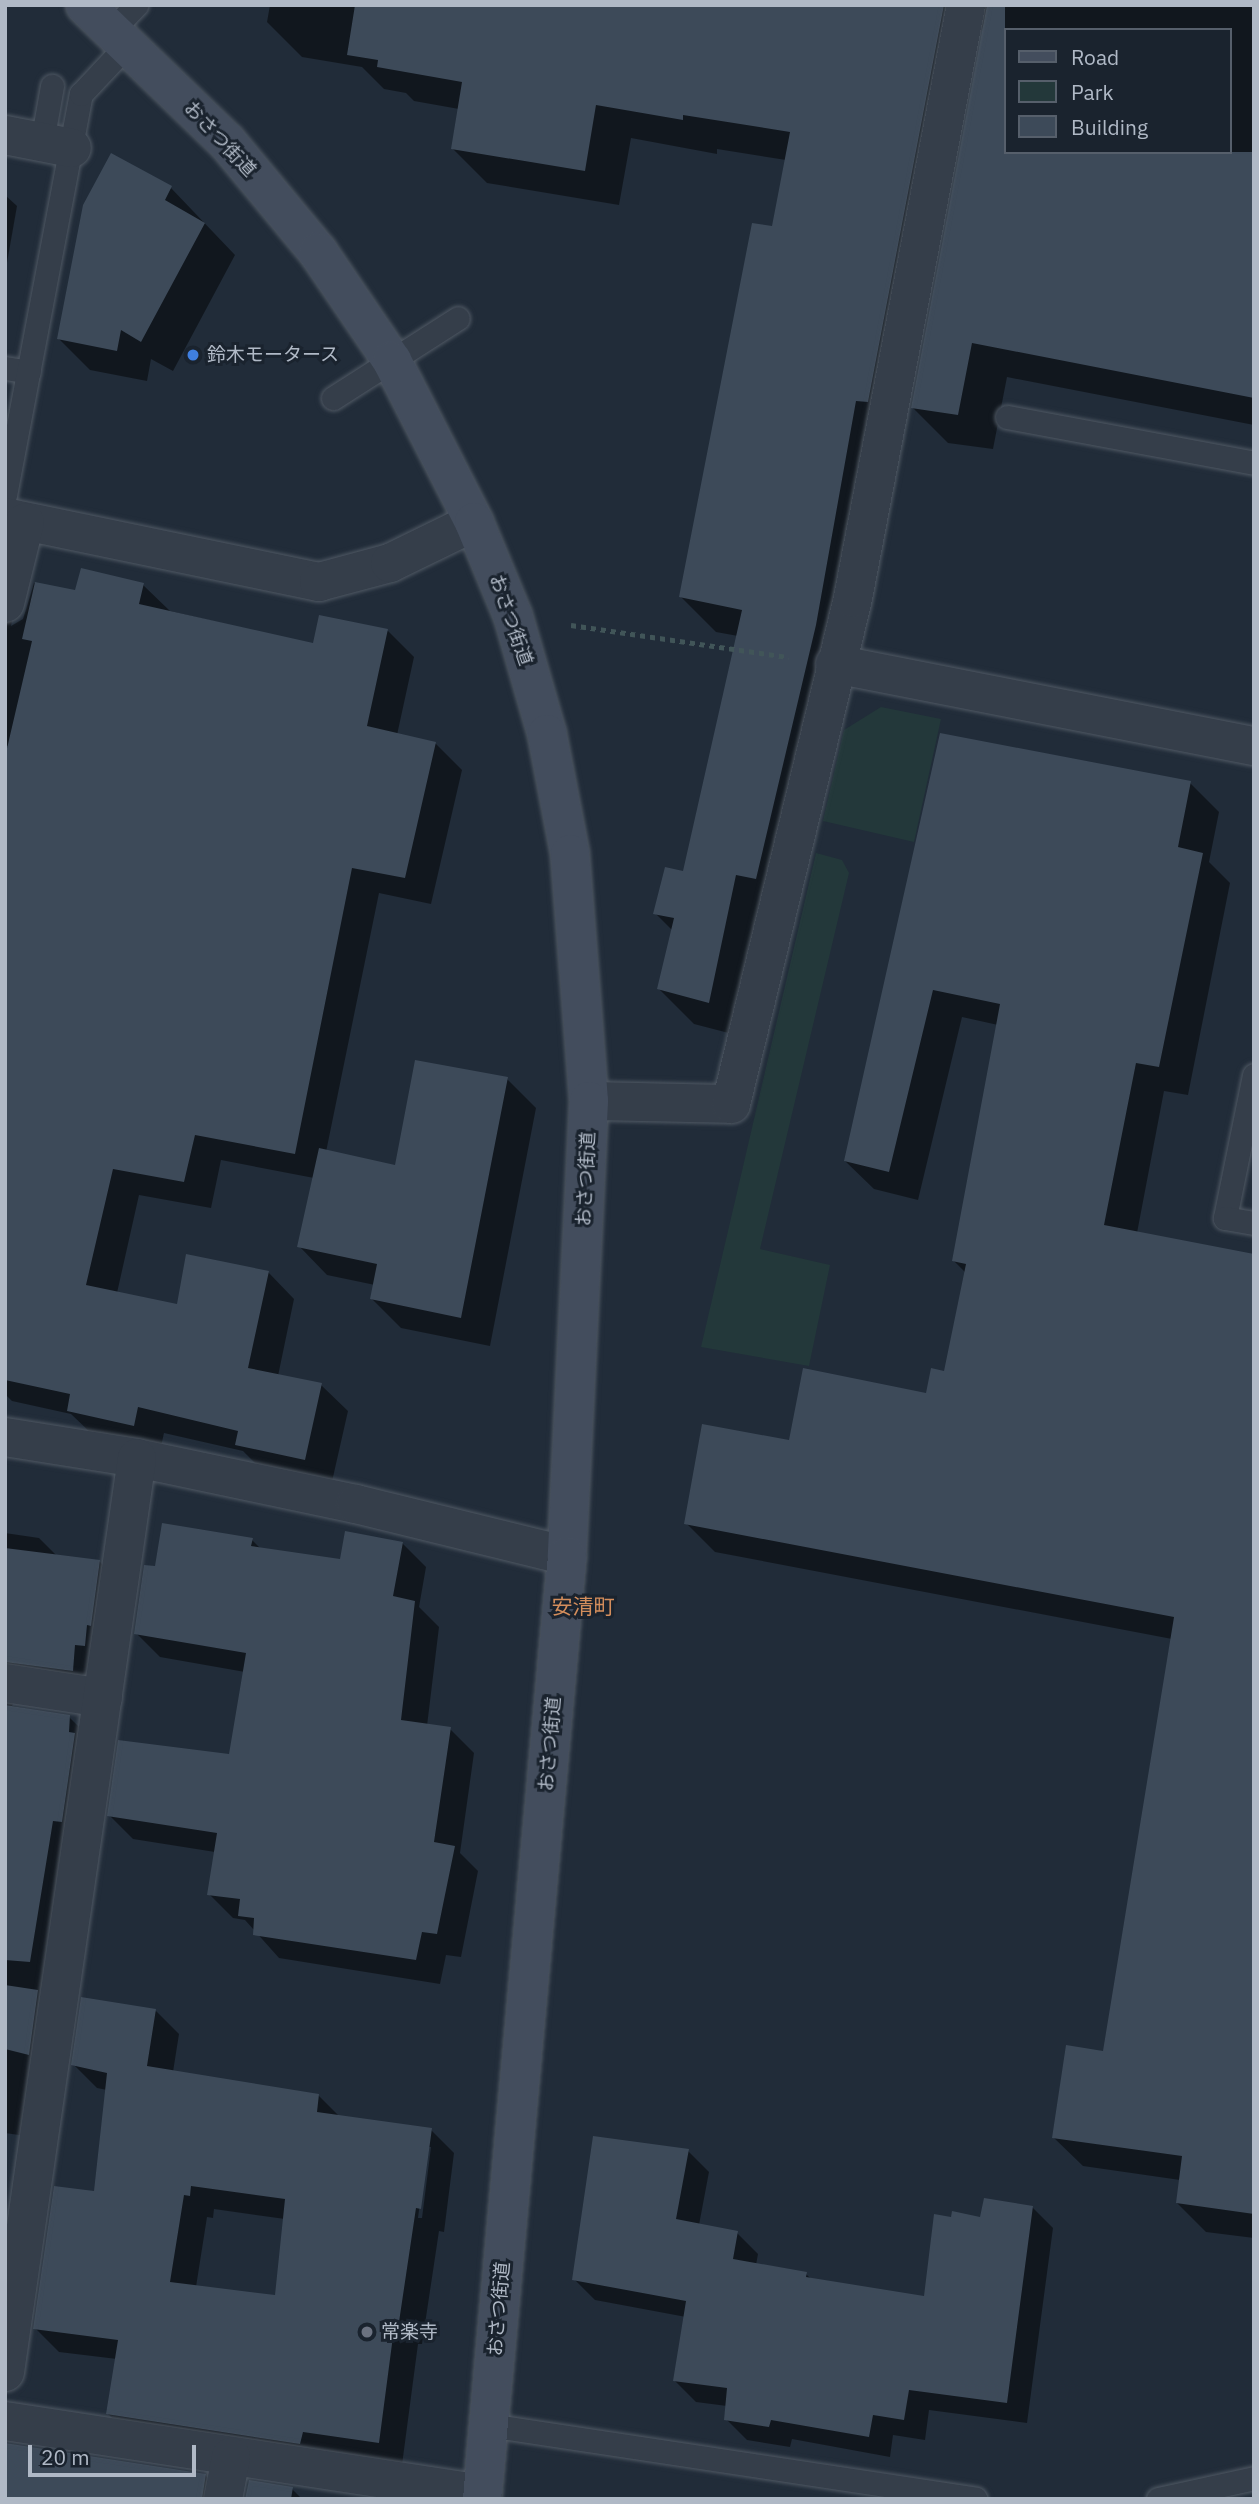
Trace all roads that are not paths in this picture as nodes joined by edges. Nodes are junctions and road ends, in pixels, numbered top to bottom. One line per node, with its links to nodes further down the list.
1 (966, 5): 16 (street)
2 (115, 21): 5 (lane); 7 (street, おさつ街道)
3 (52, 86): 5 (lane)
4 (5, 135): 5 (street)
5 (57, 145): 9 (lane)
6 (458, 318): 7 (lane)
7 (392, 360): 10 (lane); 14 (street, おさつ街道)
8 (5, 368): 9 (lane)
9 (29, 372): 13 (lane)
10 (333, 398)
11 (1007, 417): 12 (lane)
12 (1254, 463)
13 (12, 511): 14 (street); 15 (street)
14 (474, 522): 19 (street, おさつ街道)
15 (5, 603)
16 (835, 664): 17 (street); 19 (street)
17 (1254, 746)
18 (1254, 1075): 20 (lane)
19 (589, 1101): 23 (street, おさつ街道)
20 (1254, 1223)
21 (5, 1437): 22 (street)
22 (137, 1458): 23 (street); 25 (street)
23 (567, 1556): 28 (street, おさつ街道)
24 (5, 1683): 25 (street)
25 (103, 1698): 26 (street)
26 (5, 2372)
27 (5, 2421): 29 (street)
28 (488, 2425): 31 (street, おさつ街道); 33 (lane)
29 (231, 2457): 31 (street); 32 (street)
30 (1254, 2478): 34 (lane)
31 (482, 2496)
32 (223, 2499)
33 (975, 2499)
34 (1158, 2499)

